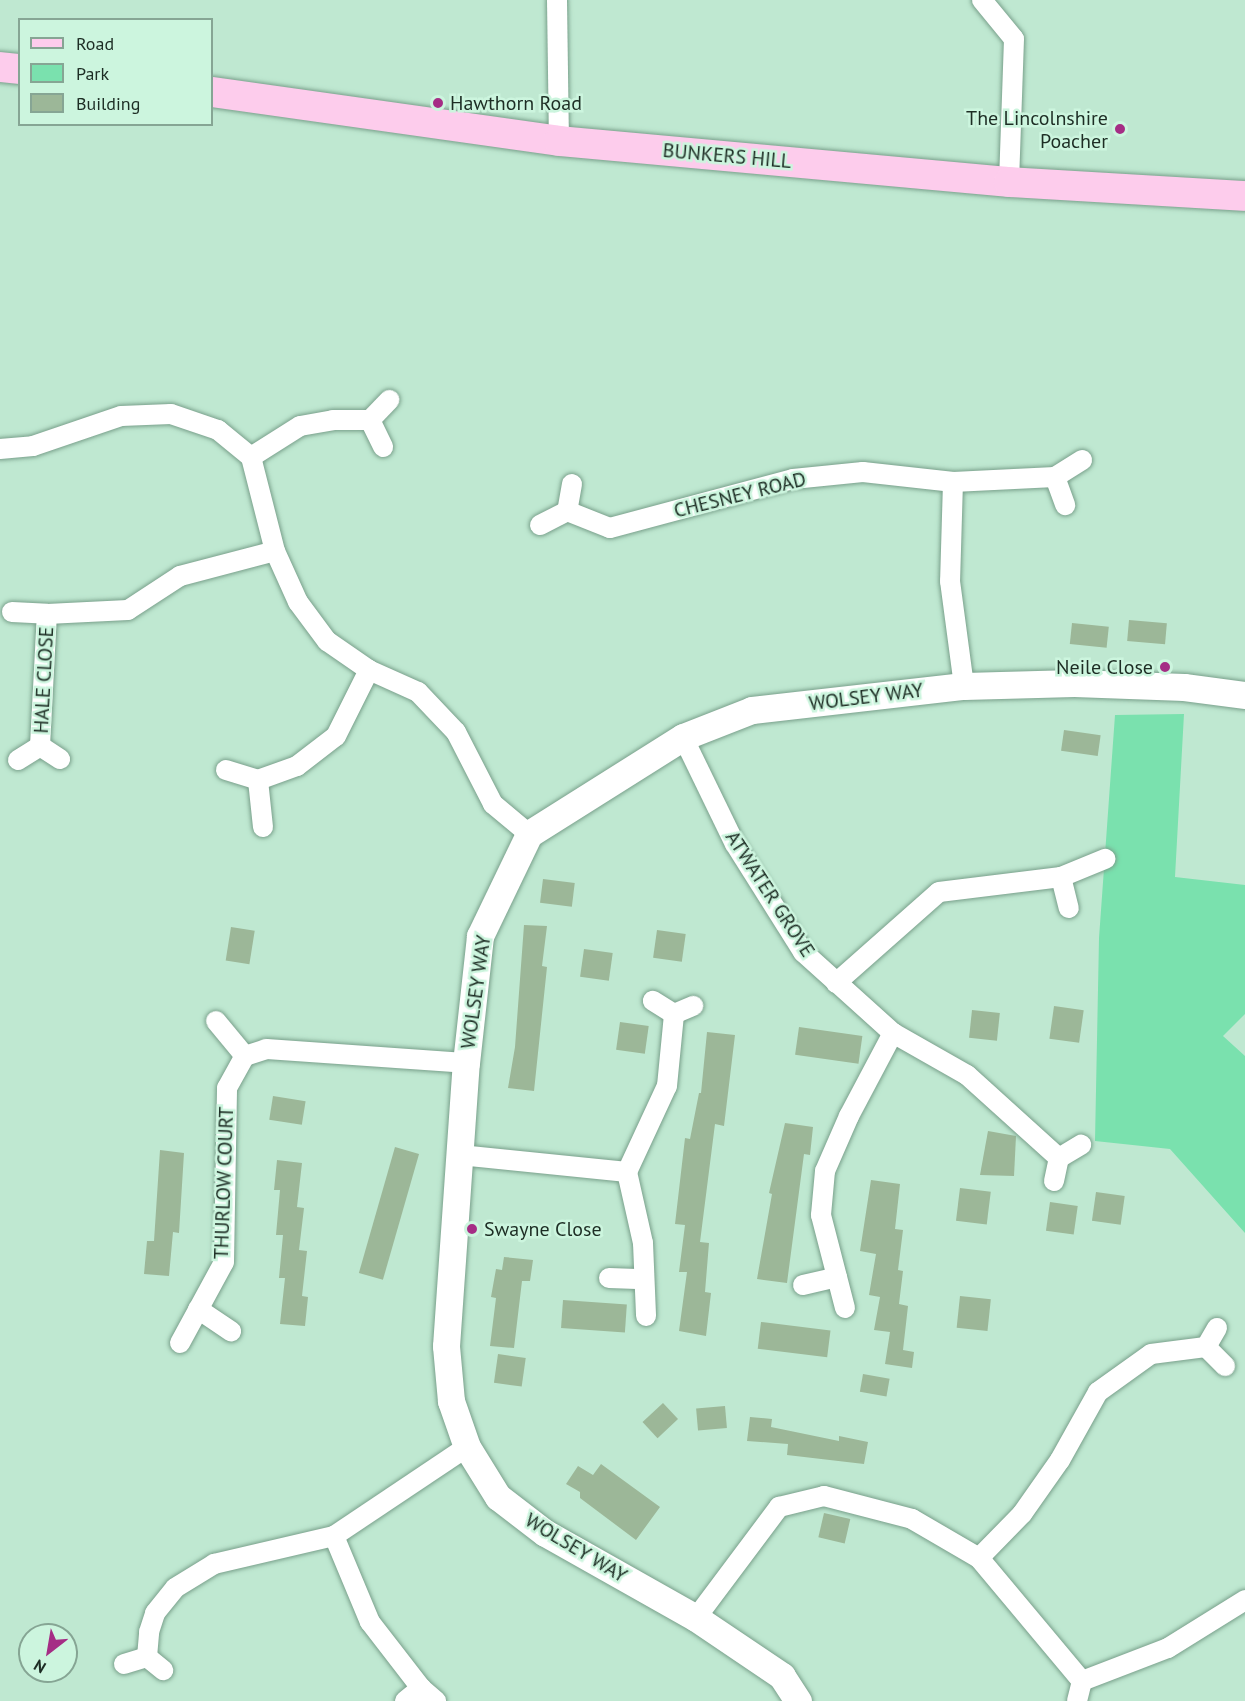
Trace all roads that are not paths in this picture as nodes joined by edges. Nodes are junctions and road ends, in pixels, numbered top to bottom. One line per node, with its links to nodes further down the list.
1 (557, 0): 6 (street)
2 (982, 0): 7 (street)
3 (0, 67): 4 (main road)
4 (18, 69)
5 (213, 93): 6 (main road, BUNKERS HILL)
6 (559, 141): 7 (main road, BUNKERS HILL)
7 (1010, 182): 8 (main road, BUNKERS HILL)
8 (1245, 196)
9 (389, 400): 10 (street)
10 (370, 420): 11 (street); 13 (street)
11 (383, 447)
12 (0, 449): 13 (street)
13 (251, 457): 21 (street)
14 (1082, 460): 15 (street, CHESNEY ROAD)
15 (1055, 477): 16 (street, CHESNEY ROAD); 18 (street)
16 (953, 482): 19 (street, CHESNEY ROAD); 25 (street)
17 (573, 484): 19 (street)
18 (1065, 505)
19 (567, 511): 20 (street)
20 (540, 525)
21 (275, 551): 23 (street, HALE CLOSE); 24 (street)
22 (12, 612): 23 (street, HALE CLOSE)
23 (48, 614): 28 (street, HALE CLOSE)
24 (369, 670): 32 (street); 34 (street)
25 (964, 686): 26 (street, WOLSEY WAY); 27 (street, WOLSEY WAY)
26 (1245, 694)
27 (682, 737): 34 (street, WOLSEY WAY); 38 (street, ATWATER GROVE)
28 (40, 746): 29 (street, HALE CLOSE); 30 (street, HALE CLOSE)
29 (60, 759)
30 (18, 760)
31 (226, 770): 32 (street)
32 (258, 780): 33 (street)
33 (263, 827)
34 (529, 834): 45 (street, WOLSEY WAY)
35 (1105, 859): 36 (street)
36 (1061, 878): 37 (street); 38 (street)
37 (1069, 908)
38 (836, 983): 43 (street, ATWATER GROVE)
39 (653, 1001): 41 (street)
40 (693, 1006): 41 (street)
41 (674, 1014): 49 (street)
42 (216, 1022): 44 (street)
43 (893, 1033): 48 (street, ATWATER GROVE); 51 (street)
44 (245, 1056): 45 (street); 56 (street, THURLOW COURT)
45 (466, 1063): 47 (street, WOLSEY WAY)
46 (1081, 1145): 48 (street)
47 (460, 1155): 49 (street); 63 (street, WOLSEY WAY)
48 (1059, 1158): 50 (street)
49 (627, 1172): 53 (street)
50 (1054, 1181)
51 (837, 1277): 54 (street); 55 (street)
52 (609, 1278): 53 (street)
53 (644, 1279): 57 (street)
54 (803, 1285)
55 (845, 1308)
56 (198, 1309): 59 (street); 60 (street, THURLOW COURT)
57 (646, 1316)
58 (1217, 1328): 61 (street)
59 (231, 1331)
60 (180, 1343)
61 (1206, 1347): 62 (street); 65 (street)
62 (1225, 1366)
63 (467, 1447): 64 (street); 67 (street, WOLSEY WAY)
64 (334, 1536): 68 (street); 72 (street)
65 (979, 1558): 67 (street); 71 (street)
66 (1245, 1600): 71 (street)
67 (696, 1618): 75 (street, WOLSEY WAY)
68 (147, 1657): 69 (street); 70 (street)
69 (124, 1664)
70 (163, 1670)
71 (1082, 1681): 76 (street)
72 (421, 1688): 73 (street); 74 (street)
73 (405, 1701)
74 (436, 1701)
75 (798, 1701)
76 (1077, 1701)

